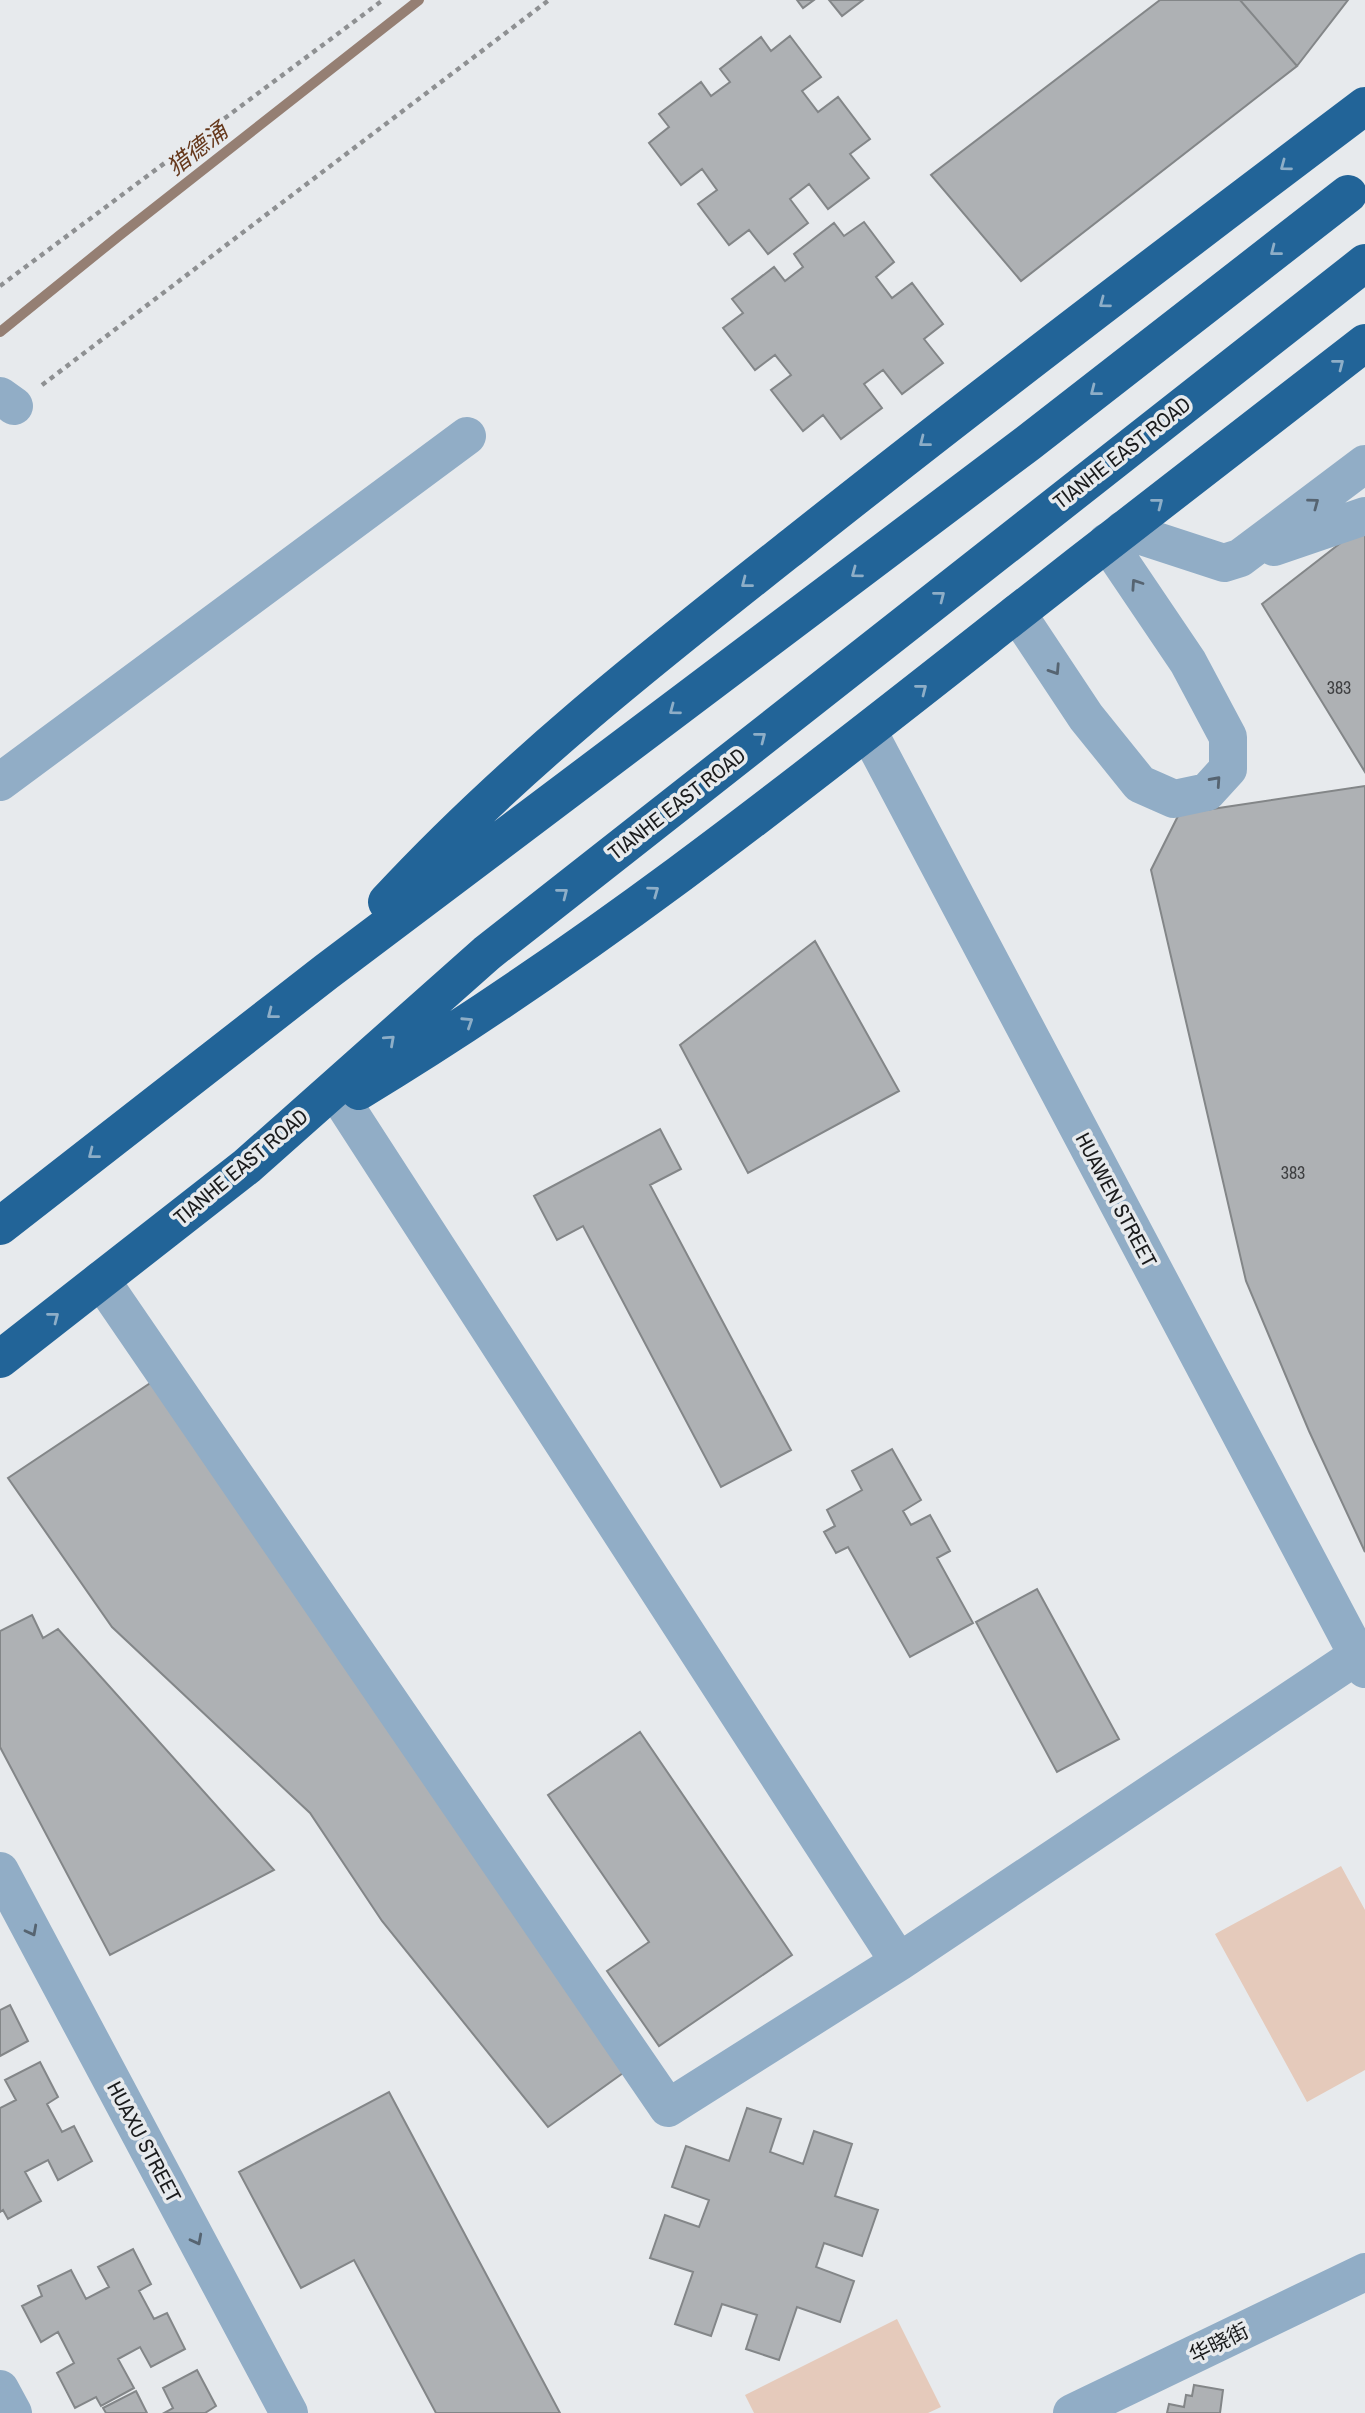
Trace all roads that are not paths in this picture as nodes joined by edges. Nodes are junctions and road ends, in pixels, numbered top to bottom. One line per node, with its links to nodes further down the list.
1 (1357, 119): 13 (highway, one-way to 13)
2 (1348, 194): 13 (highway, one-way to 13)
3 (1365, 263): 15 (highway, TIANHE EAST ROAD, one-way to 3)
4 (1365, 343): 8 (highway, one-way to 4)
5 (467, 436): 12 (street)
6 (1365, 464): 9 (street, one-way to 6)
7 (1365, 516): 9 (street)
8 (1115, 536): 9 (street); 10 (highway); 10 (street, one-way to 8)
9 (1240, 558)
10 (1017, 613): 11 (highway, one-way to 10)
11 (868, 731): 14 (highway, one-way to 11); 19 (street, HUAWEN STREET)
12 (0, 782)
13 (326, 972): 16 (highway, one-way to 16)
14 (342, 1101): 15 (highway); 21 (street)
15 (247, 1166): 17 (highway, TIANHE EAST ROAD)
16 (0, 1226)
17 (101, 1280): 18 (highway, TIANHE EAST ROAD, one-way to 17); 21 (street)
18 (0, 1359)
19 (1361, 1662): 21 (street)
20 (0, 1871): 25 (street, HUAXU STREET, one-way to 25)
21 (899, 1962)
22 (1365, 2272): 26 (street, 华晓街)
23 (0, 2389): 24 (street)
24 (13, 2413)
25 (289, 2413)
26 (1072, 2413)

